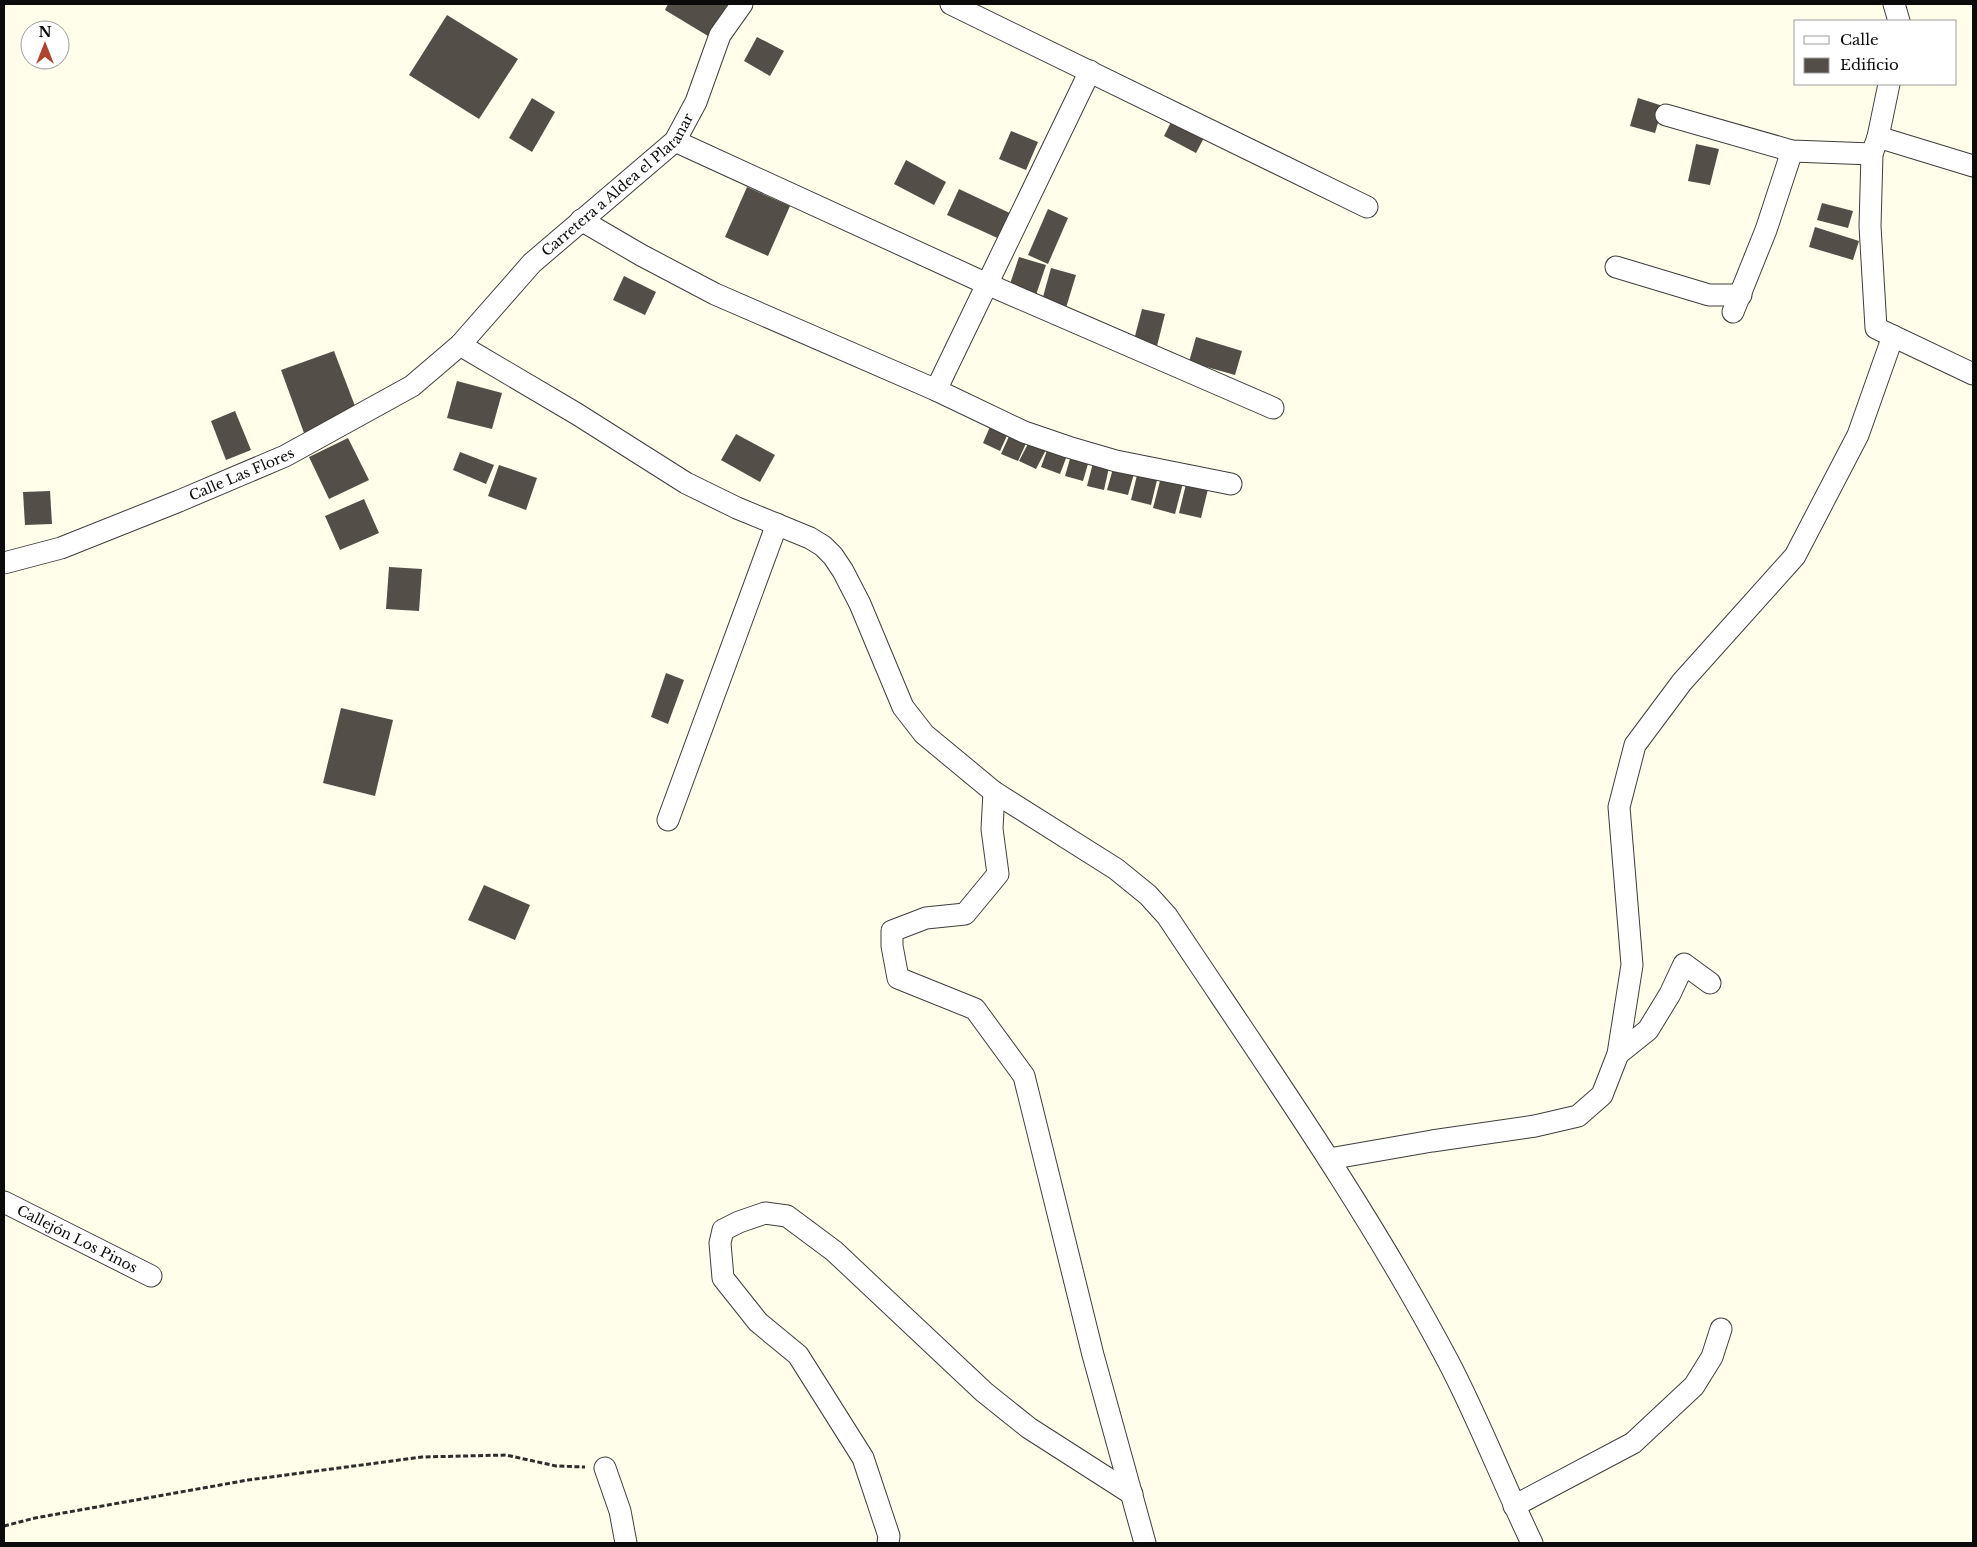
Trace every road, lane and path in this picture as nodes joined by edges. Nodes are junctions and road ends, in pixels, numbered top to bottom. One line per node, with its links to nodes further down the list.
1 (742, 4): 8 (street, Carretera a Aldea el Platanar)
2 (1894, 4): 4 (street)
3 (957, 5): 5 (street)
4 (1899, 20)
5 (1090, 70): 12 (street); 15 (street)
6 (1889, 85): 9 (street)
7 (1666, 116): 10 (street)
8 (675, 141): 13 (street, Carretera a Aldea el Platanar); 15 (street)
9 (1875, 146): 10 (street); 11 (street); 16 (street)
10 (1792, 151): 14 (street)
11 (1973, 166)
12 (1367, 207)
13 (581, 220): 17 (street, Carretera a Aldea el Platanar); 19 (street)
14 (1616, 267)
15 (987, 284): 19 (street); 20 (street)
16 (1894, 336): 18 (street); 27 (street)
17 (460, 345): 22 (street); 23 (street, Calle Las Flores)
18 (1973, 374)
19 (936, 390): 21 (street)
20 (1273, 408)
21 (1231, 484)
22 (777, 524): 24 (street); 25 (street)
23 (4, 564)
24 (994, 792): 28 (street); 33 (street)
25 (668, 820)
26 (1710, 983): 27 (street)
27 (1618, 1054): 28 (street)
28 (1329, 1159): 34 (street)
29 (4, 1202): 30 (street, Callejón Los Pinos)
30 (151, 1276)
31 (1721, 1329): 34 (street)
32 (606, 1468): 35 (path); 36 (street)
33 (1132, 1494): 37 (street); 38 (street)
34 (1514, 1506): 39 (street)
35 (4, 1526)
36 (626, 1543)
37 (888, 1543)
38 (1145, 1543)
39 (1532, 1543)

